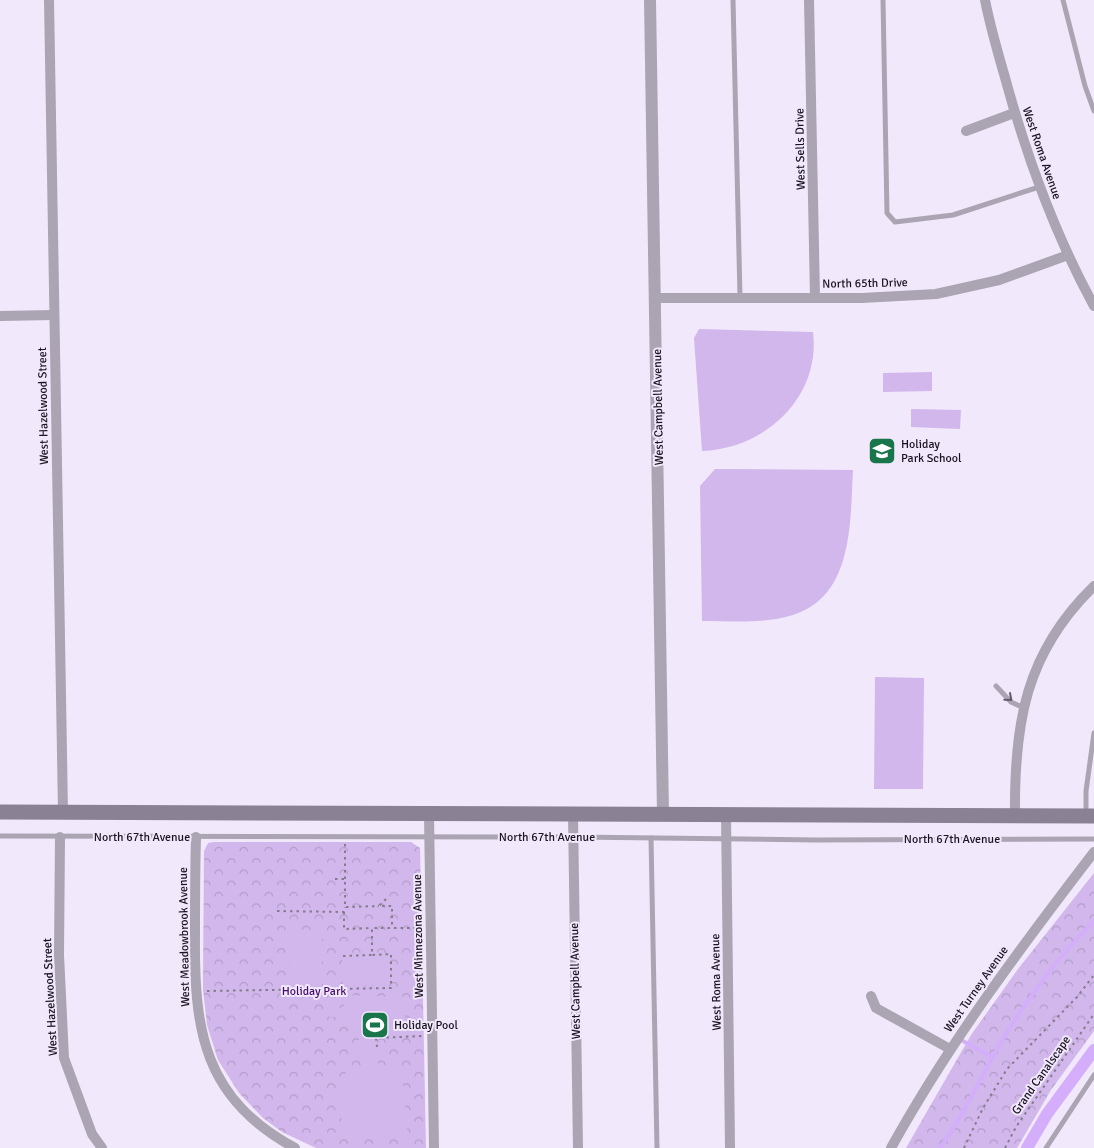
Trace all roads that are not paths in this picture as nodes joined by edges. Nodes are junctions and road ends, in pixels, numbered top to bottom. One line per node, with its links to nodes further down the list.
1 (49, 0): 17 (street, West Hazelwood Street)
2 (650, 0): 15 (street, West Campbell Avenue)
3 (733, 0): 13 (lane)
4 (810, 0): 14 (street, West Sells Drive)
5 (883, 0): 11 (lane)
6 (985, 0): 9 (street, West Roma Avenue)
7 (1063, 0): 8 (lane)
8 (1094, 111)
9 (1014, 113): 10 (street); 11 (street, West Roma Avenue)
10 (966, 131)
11 (1039, 187): 12 (street, West Roma Avenue)
12 (1068, 255): 14 (street, North 65th Drive); 16 (street, West Roma Avenue)
13 (740, 297): 14 (street, North 65th Drive); 15 (street, North 65th Drive)
14 (815, 297)
15 (656, 298): 27 (street, West Campbell Avenue)
16 (1094, 306)
17 (54, 315): 18 (street); 24 (street, West Hazelwood Street)
18 (0, 316)
19 (1094, 586): 21 (street)
20 (996, 686): 21 (lane, one-way to 21)
21 (1024, 708): 29 (street)
22 (1094, 733): 30 (lane)
23 (0, 812): 24 (main road, North 67th Avenue)
24 (63, 812): 25 (main road, North 67th Avenue)
25 (429, 814): 26 (main road, North 67th Avenue); 34 (street, West Minnezona Avenue)
26 (573, 814): 27 (main road, North 67th Avenue); 35 (street, West Campbell Avenue)
27 (663, 815): 28 (main road, North 67th Avenue)
28 (726, 815): 29 (main road, North 67th Avenue); 37 (street, West Roma Avenue)
29 (1015, 816): 30 (main road, North 67th Avenue)
30 (1090, 816)
31 (0, 836): 32 (lane, North 67th Avenue)
32 (60, 836): 33 (lane, North 67th Avenue); 43 (street, West Hazelwood Street)
33 (196, 837): 34 (lane, North 67th Avenue); 44 (street, West Meadowbrook Avenue)
34 (429, 837): 35 (lane, North 67th Avenue); 45 (street, West Minnezona Avenue)
35 (573, 837): 36 (lane, North 67th Avenue); 46 (street, West Campbell Avenue)
36 (651, 838): 37 (lane, North 67th Avenue); 47 (lane)
37 (726, 839): 38 (lane, North 67th Avenue); 48 (street, West Roma Avenue)
38 (1094, 839)
39 (1094, 852): 41 (street, West Turney Avenue)
40 (871, 996): 41 (street)
41 (950, 1049): 49 (street, West Turney Avenue)
42 (1094, 1075): 50 (lane)
43 (102, 1148)
44 (295, 1148)
45 (434, 1148)
46 (578, 1148)
47 (657, 1148)
48 (730, 1148)
49 (891, 1148)
50 (1046, 1148)

